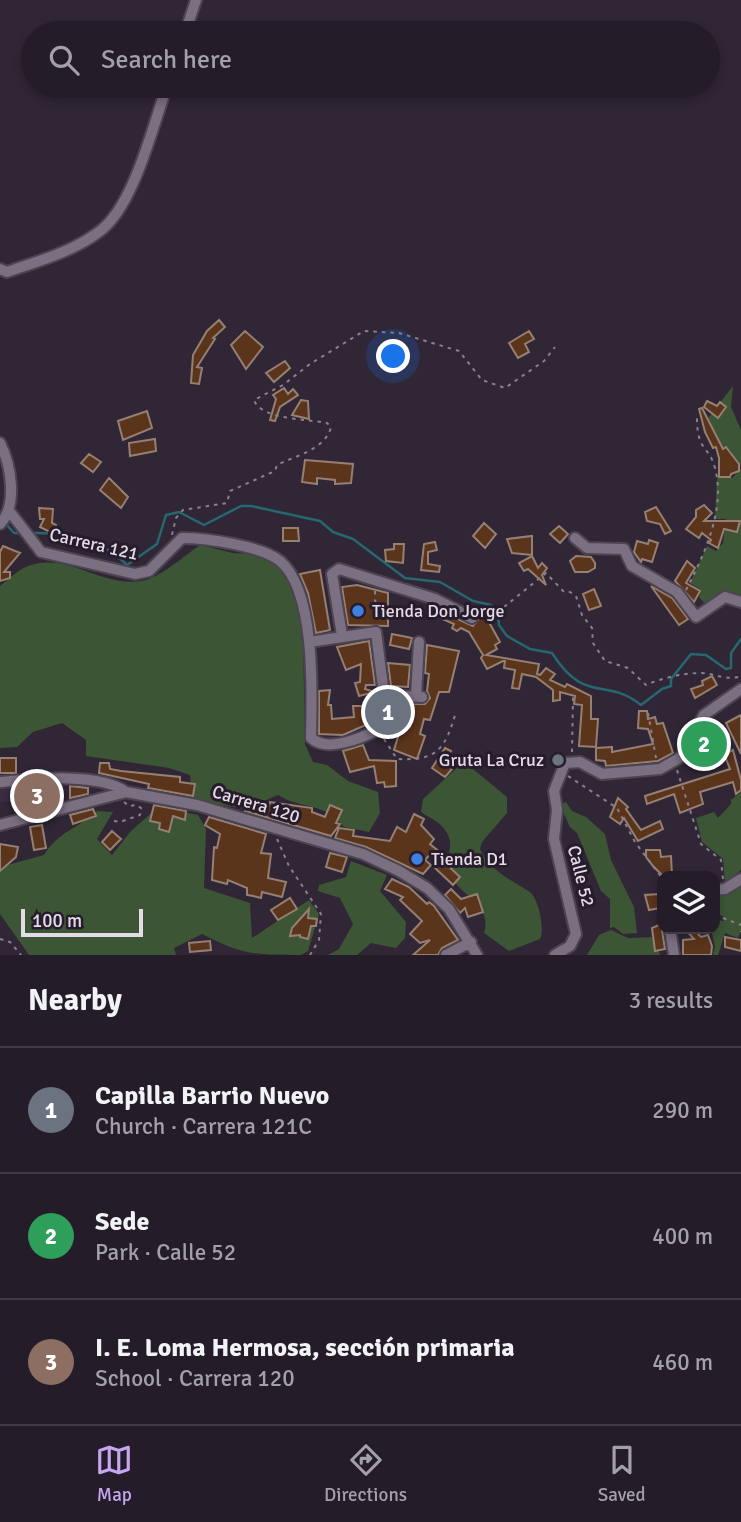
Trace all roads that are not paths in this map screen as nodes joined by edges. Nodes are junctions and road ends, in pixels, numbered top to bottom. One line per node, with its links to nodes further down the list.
1 (195, 0): 2 (street)
2 (189, 21)
3 (163, 98): 4 (street)
4 (0, 269)
5 (0, 443): 6 (street)
6 (6, 517): 11 (street, Carrera 121)
7 (575, 538): 8 (street)
8 (741, 602)
9 (472, 618): 10 (street)
10 (342, 635): 11 (street); 14 (street)
11 (309, 642): 14 (street)
12 (419, 642): 14 (street)
13 (741, 689): 24 (street, Calle 52)
14 (384, 695)
15 (0, 782): 16 (street)
16 (128, 792): 17 (street, Carrera 120); 21 (street, Carrera 120)
17 (0, 825)
18 (741, 879): 19 (street)
19 (720, 890)
20 (671, 934): 25 (street)
21 (471, 942): 22 (street); 23 (street, Carrera 120)
22 (446, 955)
23 (477, 955)
24 (555, 955)
25 (674, 955)

